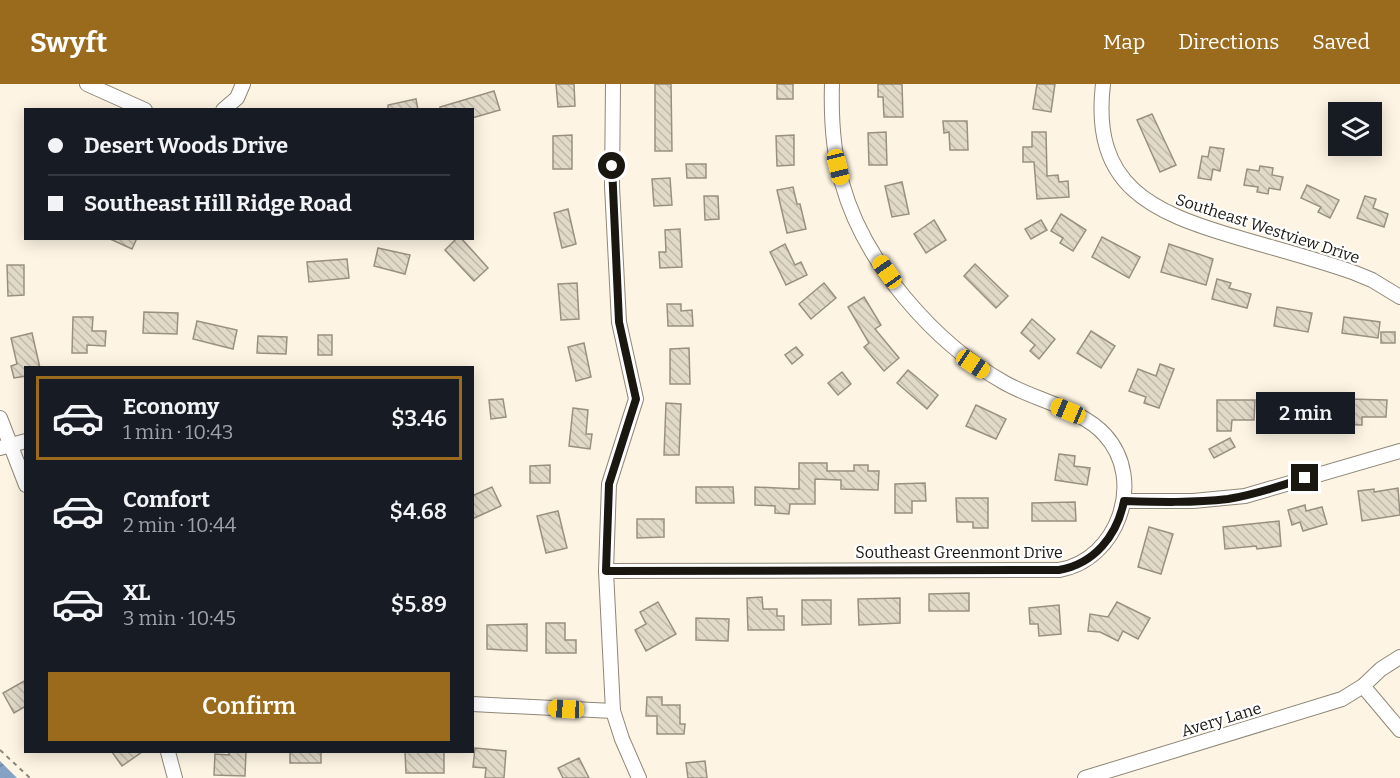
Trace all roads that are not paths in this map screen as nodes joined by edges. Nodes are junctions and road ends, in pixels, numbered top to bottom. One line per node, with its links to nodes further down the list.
1 (87, 84): 6 (street)
2 (243, 84): 7 (street)
3 (613, 84): 15 (street)
4 (832, 84): 14 (street, Southeast Greenmont Drive)
5 (1103, 84): 8 (street, Southeast Westview Drive)
6 (141, 108)
7 (225, 108)
8 (1400, 297)
9 (0, 418): 11 (street)
10 (24, 442): 11 (street)
11 (6, 447): 13 (street)
12 (1400, 452): 14 (street)
13 (24, 481)
14 (1124, 501): 15 (street, Southeast Greenmont Drive)
15 (606, 571): 19 (street)
16 (1400, 657): 17 (street, Avery Lane)
17 (1364, 686): 20 (street); 24 (street, Avery Lane)
18 (474, 704): 19 (street)
19 (613, 711): 23 (street)
20 (1400, 730)
21 (168, 753): 22 (street)
22 (175, 778)
23 (639, 778)
24 (1085, 778)

